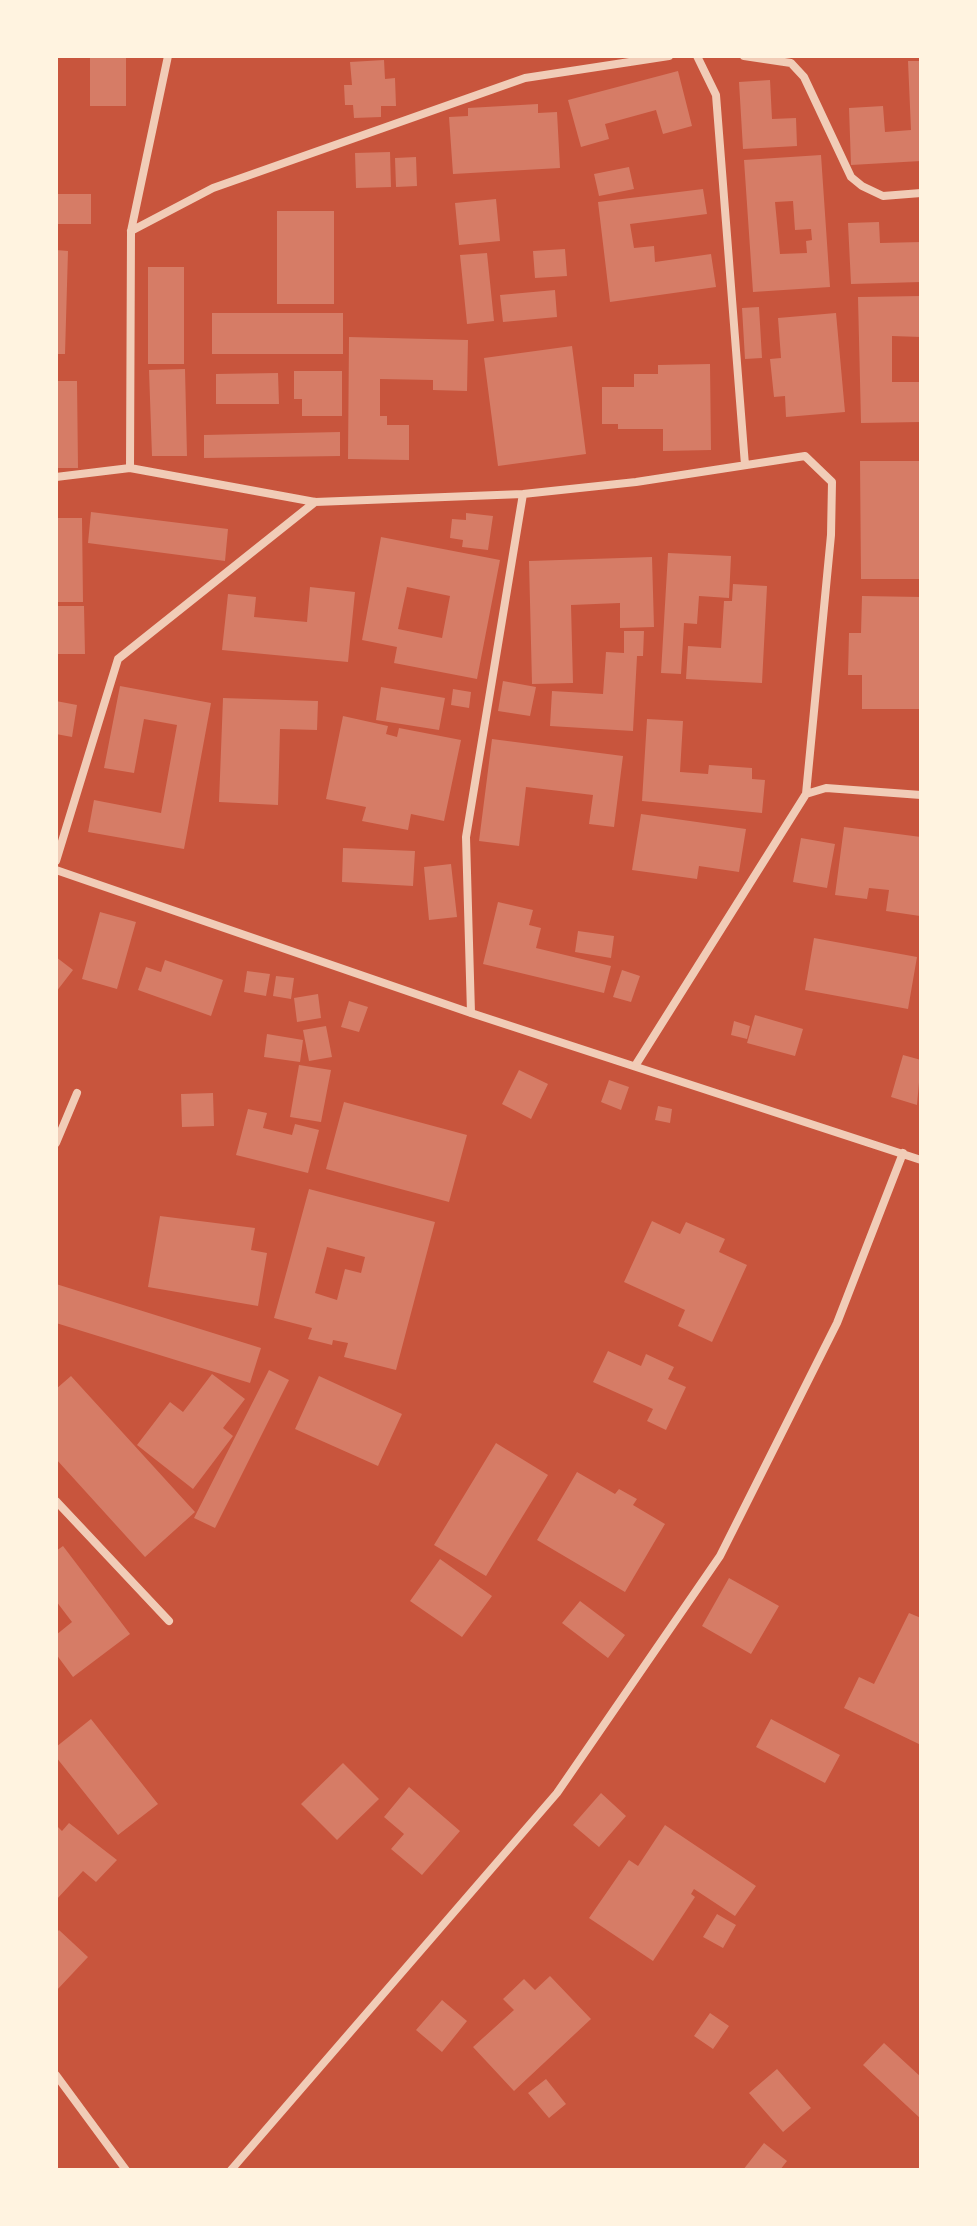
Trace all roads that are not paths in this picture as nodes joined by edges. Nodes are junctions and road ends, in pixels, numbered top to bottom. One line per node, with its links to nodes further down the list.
1 (168, 56): 6 (street)
2 (669, 56): 6 (street)
3 (697, 56): 7 (street)
4 (744, 56): 5 (street)
5 (921, 193)
6 (131, 231): 8 (street)
7 (745, 465): 10 (street); 12 (street)
8 (130, 468): 9 (street); 11 (street)
9 (56, 477)
10 (523, 494): 11 (street); 16 (street)
11 (315, 502): 14 (street)
12 (806, 794): 13 (street); 17 (street)
13 (921, 795)
14 (56, 861)
15 (56, 870): 16 (street)
16 (471, 1013): 17 (street)
17 (635, 1066): 20 (street)
18 (77, 1093): 19 (street)
19 (56, 1143)
20 (903, 1153): 21 (street); 26 (street)
21 (921, 1160)
22 (56, 1501): 23 (street)
23 (169, 1621)
24 (56, 2075): 25 (street)
25 (126, 2170)
26 (231, 2170)

